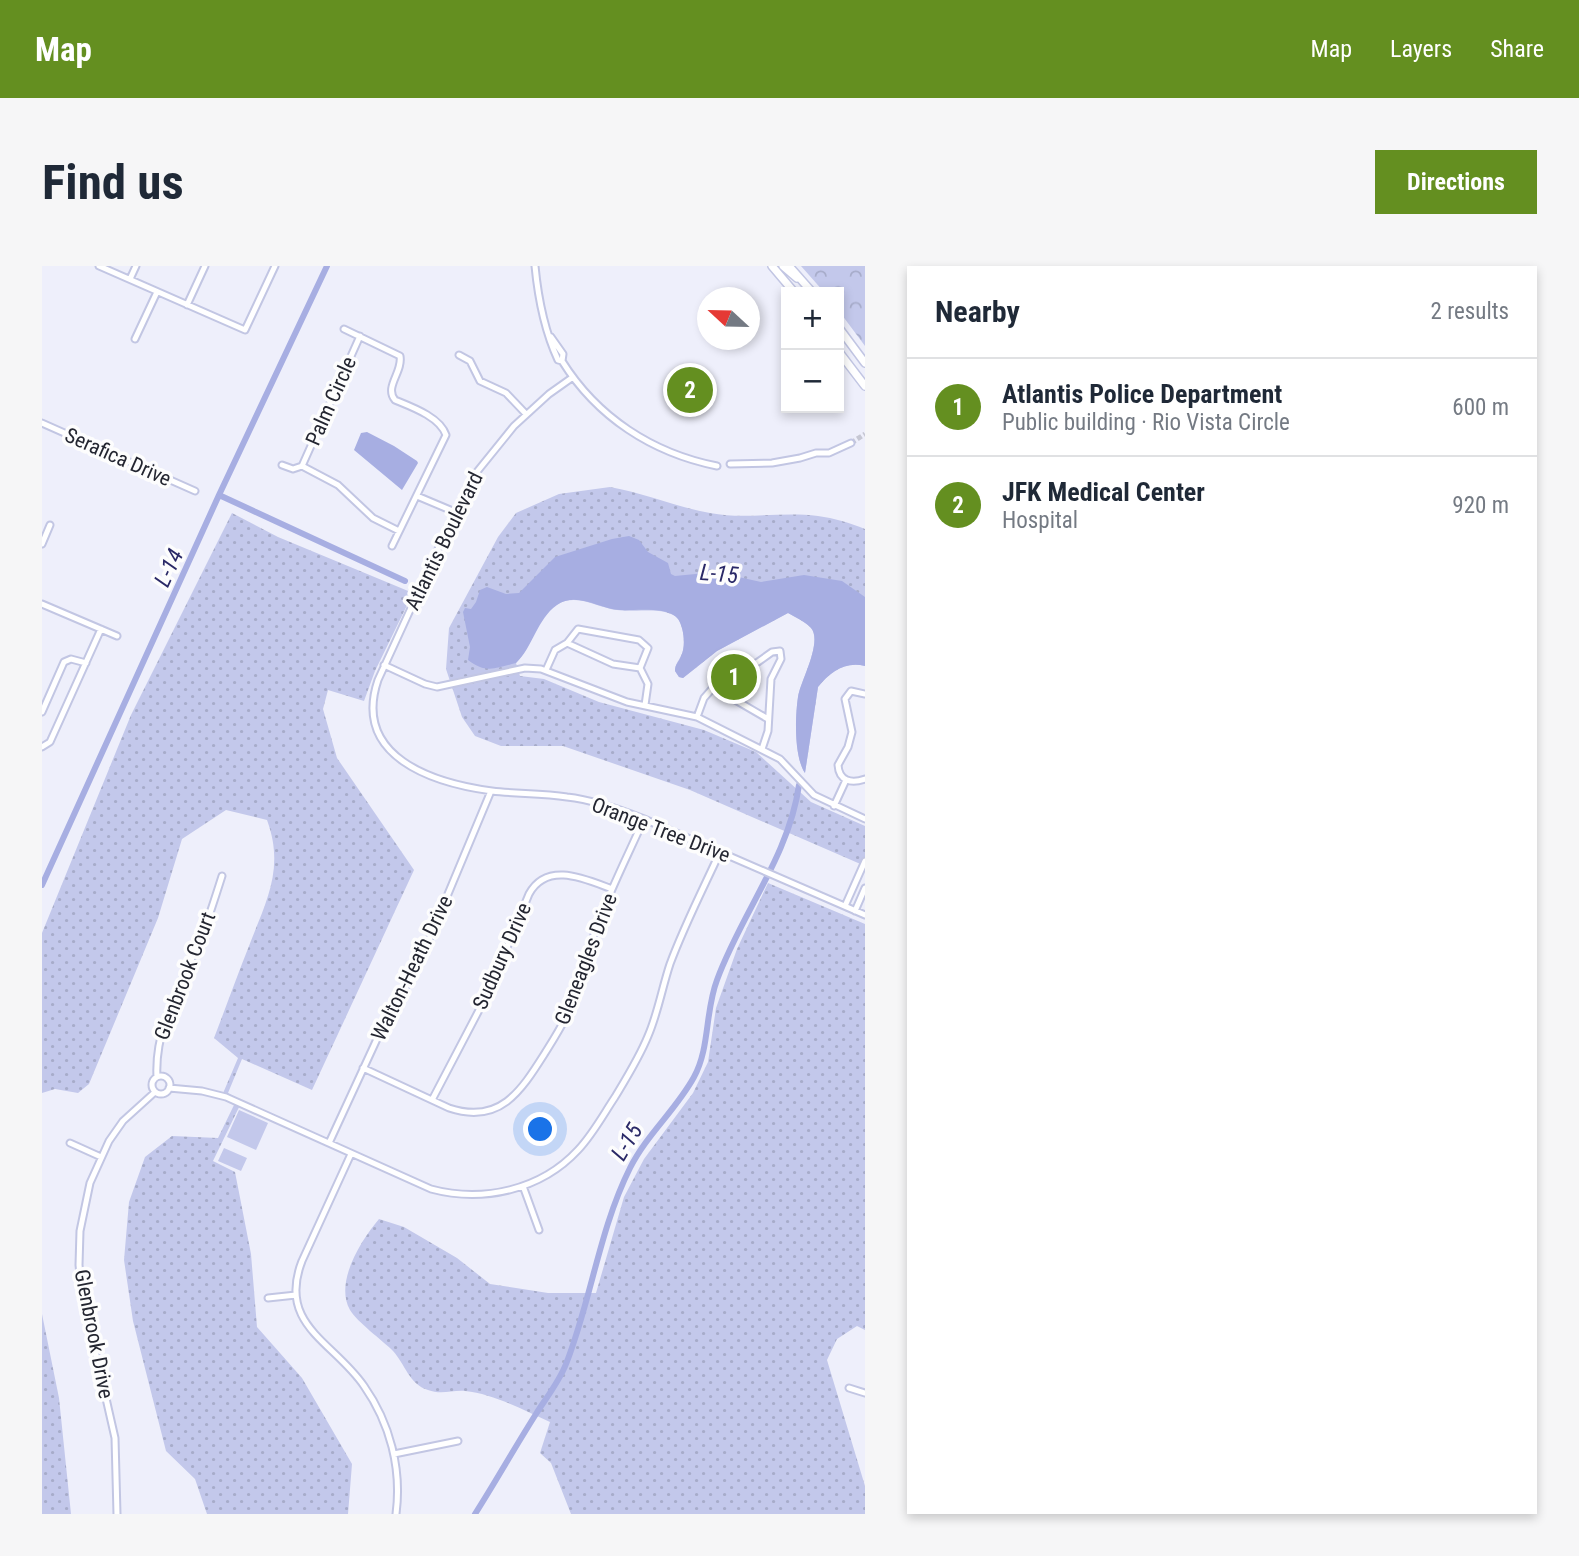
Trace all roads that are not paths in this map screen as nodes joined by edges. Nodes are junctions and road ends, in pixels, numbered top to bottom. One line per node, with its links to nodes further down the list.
1 (99, 266): 9 (street)
2 (136, 266): 9 (street)
3 (205, 266): 14 (street)
4 (275, 266): 14 (street)
5 (535, 266): 22 (street)
6 (772, 266): 11 (main road)
7 (783, 266): 10 (main road)
8 (789, 266): 10 (main road)
9 (130, 279): 13 (street)
10 (803, 282): 12 (main road)
11 (790, 287)
12 (807, 287)
13 (157, 292): 14 (street); 18 (street)
14 (187, 305)
15 (344, 329): 17 (street, Palm Circle)
16 (844, 335): 21 (main road)
17 (360, 336): 29 (street, Palm Circle); 32 (street, Palm Circle)
18 (135, 339)
19 (459, 355): 24 (street)
20 (844, 359): 23 (main road)
21 (865, 363)
22 (573, 377): 24 (street, Atlantis Boulevard); 30 (street)
23 (865, 386)
24 (526, 414): 33 (street, Atlantis Boulevard)
25 (42, 423): 31 (street, Serafica Drive)
26 (851, 443): 27 (street)
27 (730, 464)
28 (282, 465): 29 (street, Palm Circle)
29 (302, 466): 35 (street, Palm Circle)
30 (717, 466)
31 (195, 491)
32 (417, 496): 33 (street); 35 (street, Palm Circle)
33 (455, 512): 43 (street, Atlantis Boulevard)
34 (50, 525): 36 (street)
35 (399, 531): 37 (street, Palm Circle)
36 (42, 544)
37 (392, 547)
38 (42, 604): 39 (street)
39 (101, 629): 40 (street); 42 (street)
40 (117, 636)
41 (567, 643): 44 (street); 44 (street); 45 (street)
42 (86, 663): 49 (street); 53 (street)
43 (384, 665): 45 (street); 52 (street, Atlantis Boulevard)
44 (640, 668): 48 (street)
45 (546, 670): 48 (street)
46 (713, 687): 50 (street); 51 (street); 51 (street)
47 (865, 694): 56 (street)
48 (645, 705): 50 (street)
49 (42, 712)
50 (697, 716): 54 (street)
51 (768, 719): 54 (street)
52 (380, 736): 57 (street, Orange Tree Drive)
53 (42, 747)
54 (762, 749): 58 (street)
55 (865, 779): 56 (street)
56 (846, 780): 58 (street)
57 (491, 791): 59 (street, Orange Tree Drive); 69 (street, Walton-Heath Drive)
58 (834, 806): 60 (street)
59 (644, 819): 61 (street, Orange Tree Drive); 65 (street, Gleneagles Drive)
60 (865, 819)
61 (720, 852): 66 (street, Orange Tree Drive); 78 (street, Glenbrook Drive)
62 (865, 861): 66 (street)
63 (222, 876): 70 (street, Glenbrook Court)
64 (865, 888): 67 (street)
65 (612, 889): 73 (street, Gleneagles Drive); 73 (street, Sudbury Drive)
66 (845, 906): 67 (street, Orange Tree Drive)
67 (855, 911): 68 (street, Orange Tree Drive)
68 (865, 915)
69 (363, 1068): 73 (street, Gleneagles Drive); 75 (street, Walton-Heath Drive)
70 (157, 1077): 71 (street); 72 (street)
71 (169, 1087): 72 (street, Glenbrook Drive); 75 (street, Glenbrook Drive)
72 (155, 1092): 77 (street, Glenbrook Drive)
73 (432, 1100)
74 (70, 1143): 77 (street)
75 (329, 1143): 76 (street, Glenbrook Drive)
76 (351, 1154): 78 (street, Glenbrook Drive); 80 (street)
77 (102, 1157): 86 (street, Glenbrook Drive)
78 (523, 1186): 79 (street)
79 (539, 1230)
80 (296, 1295): 81 (street); 85 (street)
81 (268, 1298)
82 (849, 1388): 83 (street)
83 (865, 1393)
84 (458, 1441): 85 (street)
85 (394, 1454): 87 (street)
86 (117, 1514)
87 (396, 1514)

